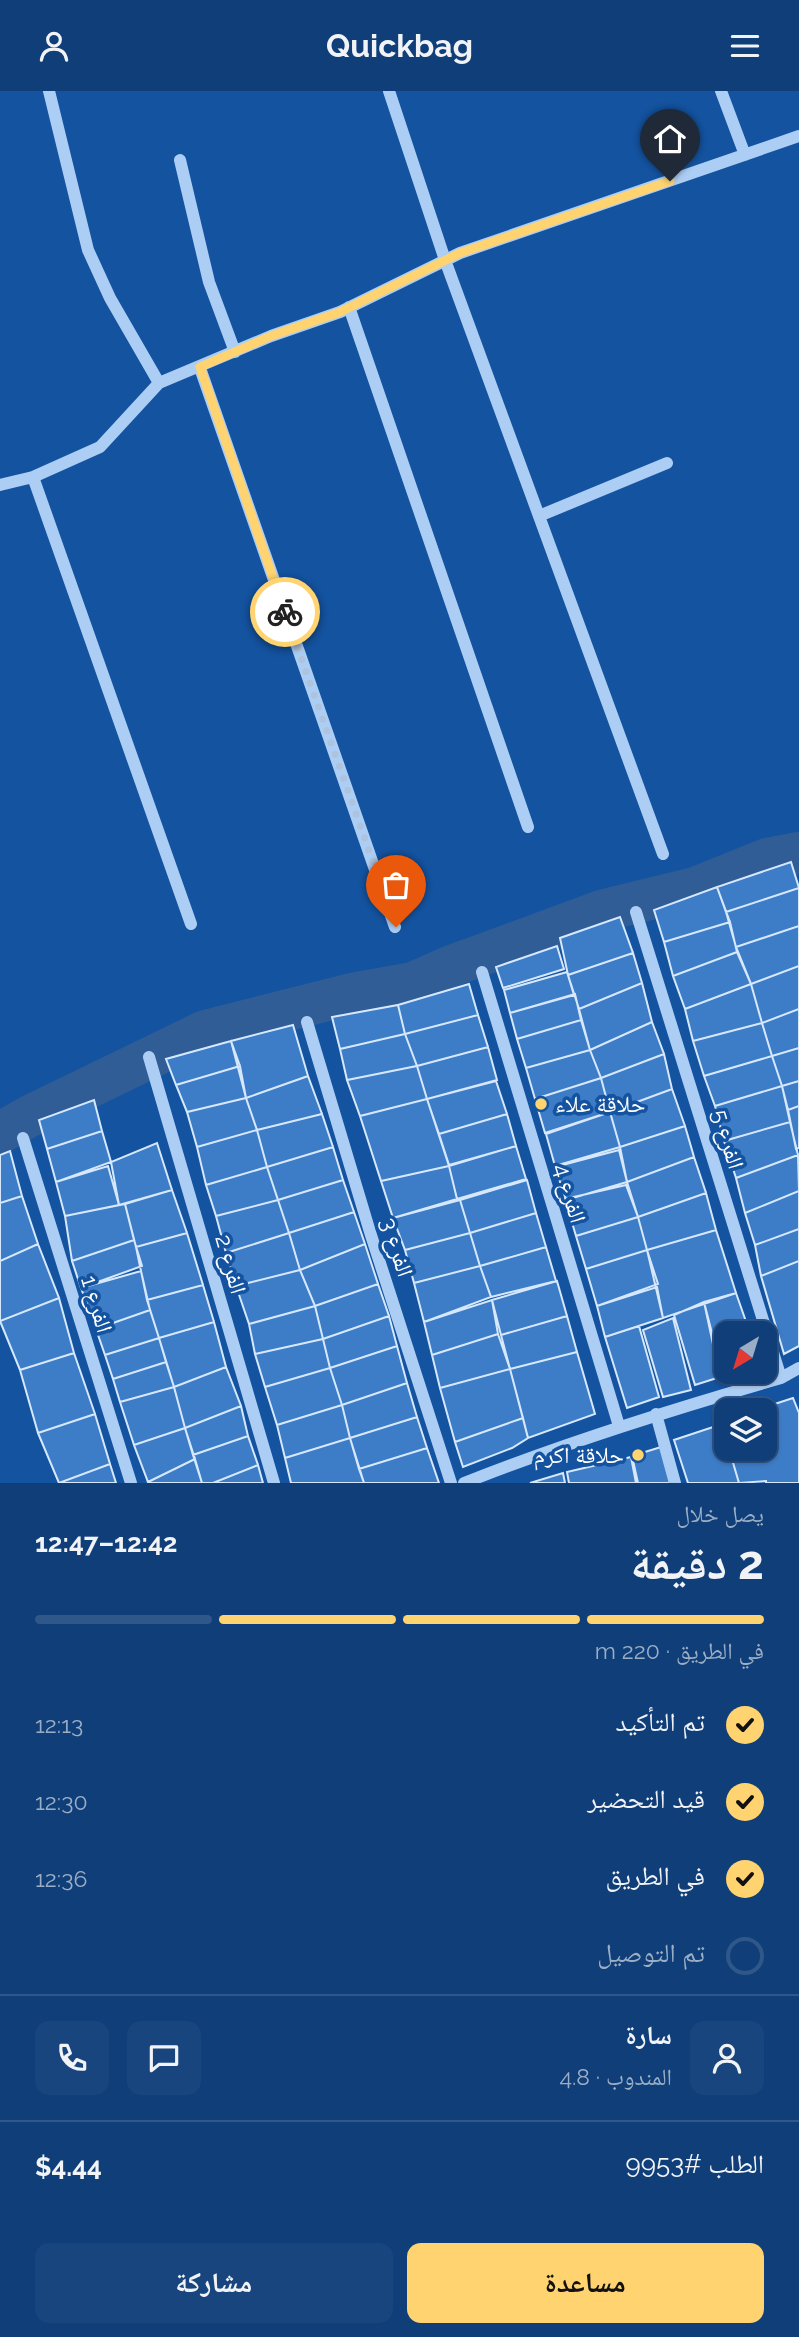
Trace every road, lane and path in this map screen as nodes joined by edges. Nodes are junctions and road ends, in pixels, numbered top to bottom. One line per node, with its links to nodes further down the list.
1 (49, 91): 11 (street)
2 (389, 91): 7 (street)
3 (721, 91): 5 (street)
4 (799, 136): 5 (street)
5 (745, 155): 7 (street)
6 (180, 160): 9 (street)
7 (445, 261): 8 (street); 15 (street)
8 (349, 307): 9 (street); 16 (street)
9 (235, 352): 10 (street)
10 (200, 367): 11 (street); 20 (street)
11 (159, 383): 13 (street)
12 (667, 463): 15 (street)
13 (33, 477): 14 (street); 19 (street)
14 (0, 485)
15 (539, 516): 17 (street)
16 (528, 827)
17 (663, 854)
18 (636, 912): 26 (street, الفرع 5)
19 (191, 924)
20 (396, 927)
21 (482, 972): 28 (street, الفرع 4)
22 (307, 1023): 31 (street, الفرع 3)
23 (149, 1057): 30 (street, الفرع 2)
24 (23, 1138): 29 (street, الفرع 1)
25 (799, 1368): 26 (street)
26 (780, 1378): 27 (street)
27 (656, 1414): 28 (street); 33 (street)
28 (619, 1426): 32 (street)
29 (131, 1483)
30 (274, 1483)
31 (451, 1483)
32 (464, 1483)
33 (675, 1483)

